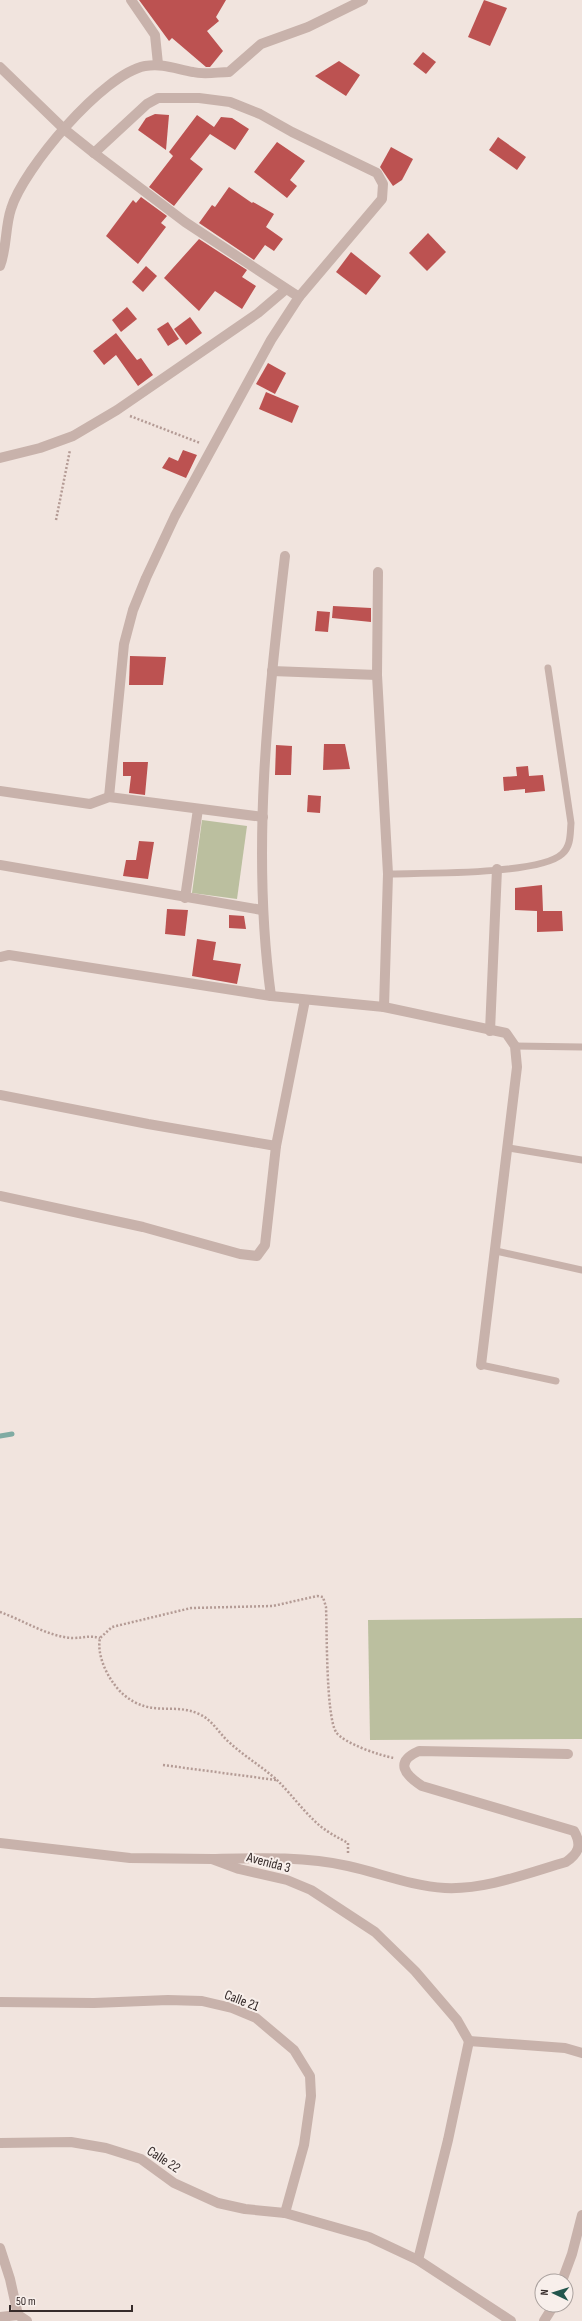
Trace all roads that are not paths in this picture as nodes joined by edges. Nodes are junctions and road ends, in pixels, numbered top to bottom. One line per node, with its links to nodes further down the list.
1 (132, 0): 3 (street)
2 (363, 0): 3 (street)
3 (158, 64): 5 (street)
4 (0, 67): 5 (street)
5 (64, 129): 6 (street); 7 (street)
6 (94, 154): 8 (street); 9 (street)
7 (0, 266)
8 (285, 290): 9 (street); 10 (street)
9 (299, 297): 17 (street)
10 (0, 458)
11 (285, 556): 14 (street)
12 (378, 572): 15 (street)
13 (548, 668): 21 (lane)
14 (272, 671): 15 (street); 19 (street)
15 (377, 675): 22 (street)
16 (0, 791): 17 (street)
17 (109, 797): 18 (street)
18 (198, 809): 19 (street); 23 (street)
19 (263, 817): 24 (street)
20 (0, 866): 23 (street)
21 (497, 869): 22 (lane); 29 (street)
22 (388, 874): 28 (street)
23 (185, 898): 24 (street)
24 (262, 910): 26 (street)
25 (0, 957): 26 (street)
26 (271, 996): 27 (street)
27 (305, 1000): 28 (street); 33 (street)
28 (384, 1007): 29 (street)
29 (490, 1031): 30 (street)
30 (515, 1046): 31 (lane); 34 (street)
31 (582, 1047)
32 (0, 1095): 33 (street)
33 (276, 1146): 36 (street)
34 (509, 1148): 35 (lane); 37 (street)
35 (582, 1160)
36 (0, 1196)
37 (496, 1251): 38 (lane); 39 (street)
38 (582, 1270)
39 (481, 1365): 40 (lane)
40 (556, 1381)
41 (568, 1754): 43 (street)
42 (0, 1844): 43 (street, Avenida 3)
43 (212, 1859): 45 (street, Avenida 3)
44 (0, 2002): 48 (street, Calle 21)
45 (468, 2041): 46 (street); 51 (street)
46 (582, 2053)
47 (0, 2143): 48 (street, Calle 22)
48 (285, 2213): 51 (street, Calle 22)
49 (582, 2215): 52 (street)
50 (0, 2248): 53 (street)
51 (418, 2260): 56 (street, Calle 22)
52 (565, 2273)
53 (18, 2315): 54 (street); 55 (street)
54 (0, 2317)
55 (27, 2321)
56 (511, 2321)

